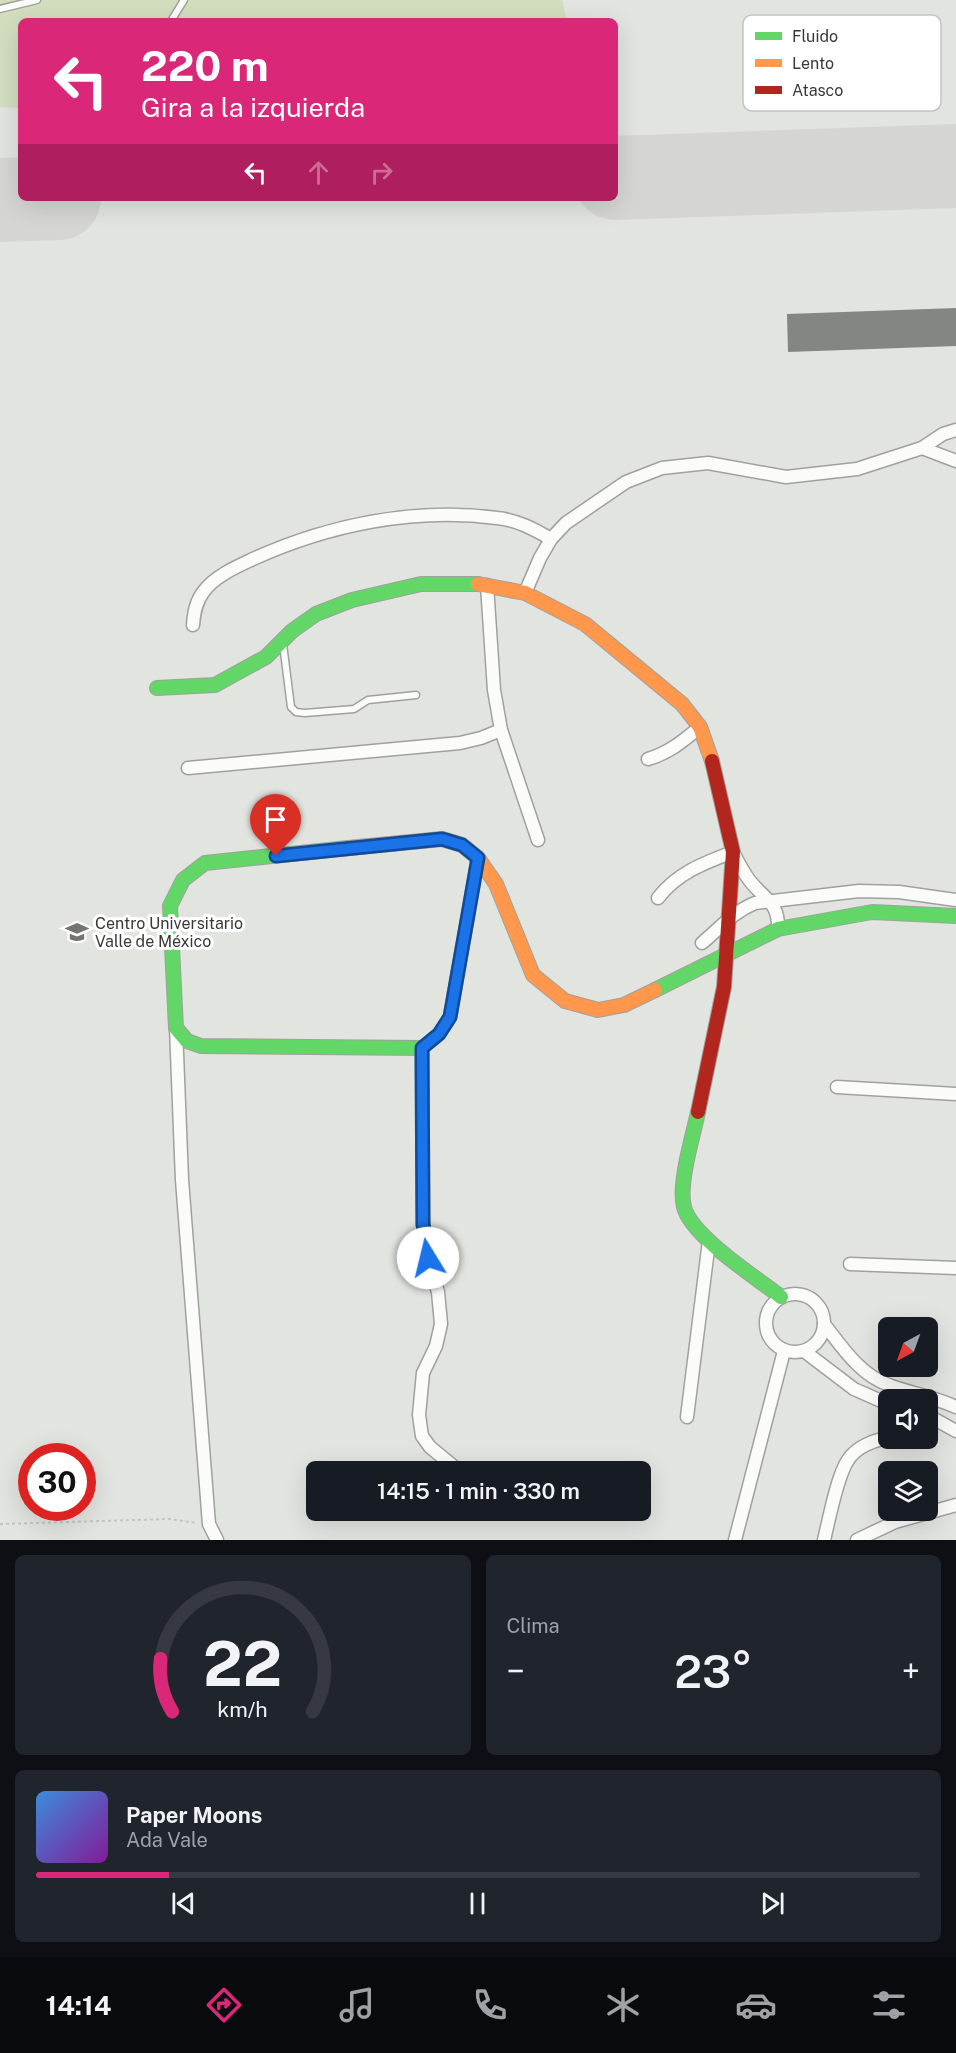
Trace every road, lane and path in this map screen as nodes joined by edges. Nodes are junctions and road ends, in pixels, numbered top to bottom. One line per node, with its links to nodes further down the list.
1 (37, 0): 3 (lane)
2 (184, 0): 4 (lane)
3 (0, 9)
4 (173, 18)
5 (956, 430): 6 (street)
6 (922, 448): 7 (street); 8 (street)
7 (956, 460)
8 (551, 539): 10 (street); 11 (street)
9 (487, 585): 10 (street); 12 (street); 16 (street)
10 (525, 593): 15 (street)
11 (193, 625)
12 (283, 641): 13 (street); 14 (lane)
13 (157, 688)
14 (417, 695)
15 (700, 727): 17 (street); 20 (street)
16 (501, 730): 18 (street); 19 (street)
17 (648, 759)
18 (188, 768)
19 (538, 840)
20 (733, 852): 22 (street); 24 (street); 26 (street)
21 (478, 858): 29 (street); 30 (street); 31 (street)
22 (658, 898)
23 (956, 900): 24 (street)
24 (771, 902): 26 (street); 27 (street)
25 (956, 916): 27 (street)
26 (727, 920): 28 (street); 29 (street)
27 (778, 929): 29 (street)
28 (702, 943)
29 (726, 956): 34 (street)
30 (176, 1028): 31 (street); 51 (street)
31 (422, 1048): 48 (street)
32 (837, 1088): 33 (street)
33 (956, 1094)
34 (709, 1240): 38 (street); 44 (street)
35 (850, 1263): 36 (street)
36 (950, 1268): 37 (street)
37 (956, 1276)
38 (781, 1297): 39 (street); 40 (street)
39 (824, 1324): 41 (street); 43 (street)
40 (784, 1351): 41 (street); 53 (street)
41 (804, 1351): 42 (street)
42 (878, 1400)
43 (956, 1407)
44 (687, 1417)
45 (938, 1421): 46 (street)
46 (956, 1431)
47 (878, 1440): 54 (street)
48 (447, 1461)
49 (956, 1505): 55 (street)
50 (0, 1524): 51 (path)
51 (209, 1524): 52 (street)
52 (217, 1540)
53 (735, 1540)
54 (824, 1540)
55 (857, 1540)

